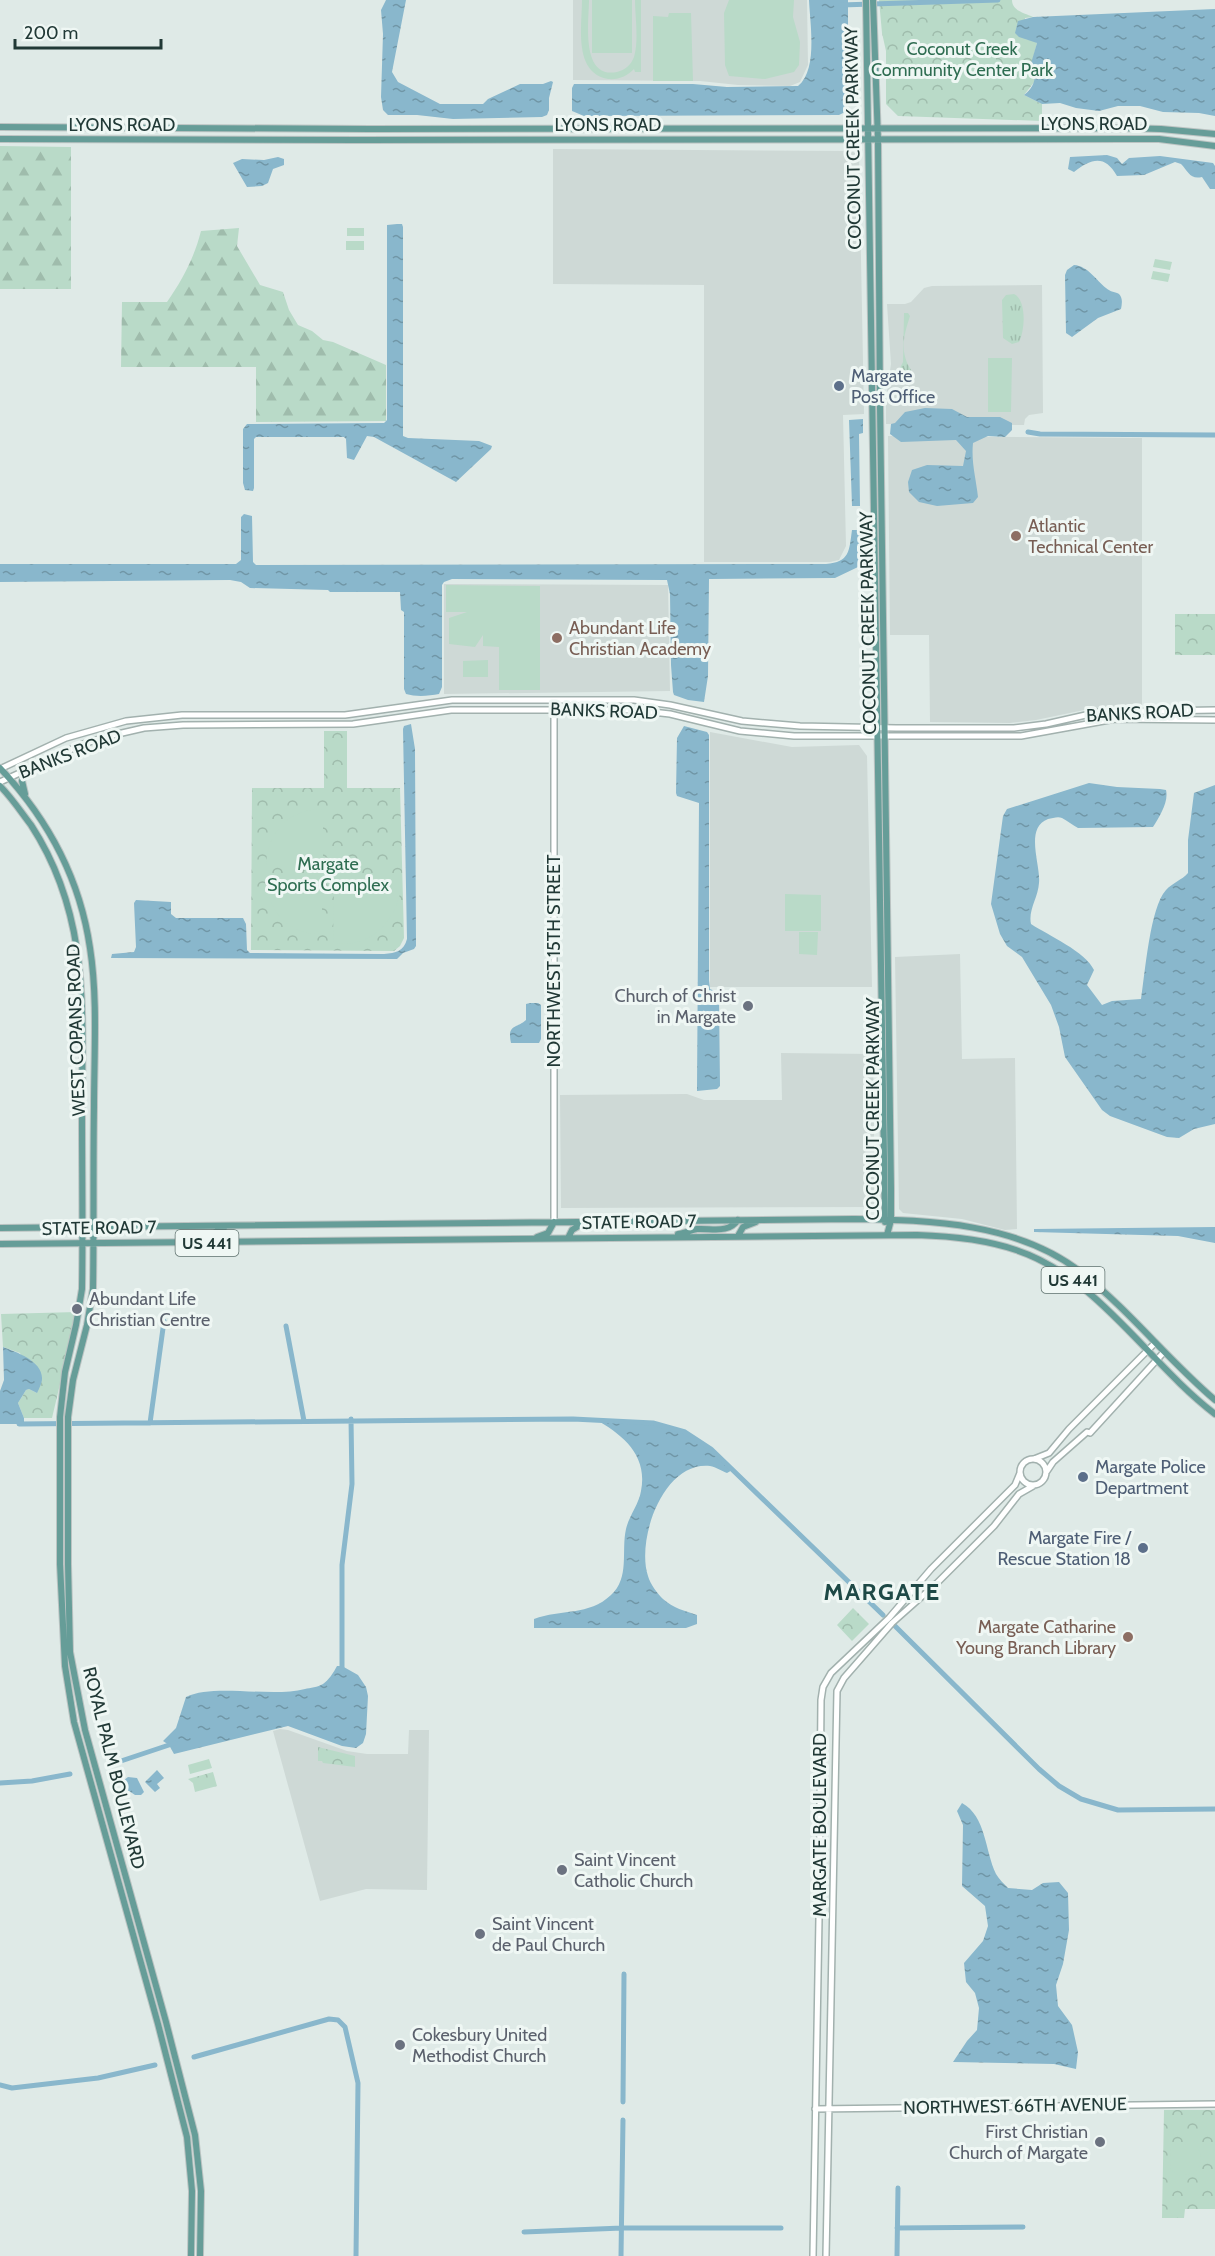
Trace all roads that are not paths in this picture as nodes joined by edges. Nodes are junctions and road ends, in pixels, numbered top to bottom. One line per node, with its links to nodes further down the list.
1 (866, 0): 3 (main road, COCONUT CREEK PARKWAY)
2 (873, 0): 3 (main road, COCONUT CREEK PARKWAY)
3 (870, 12): 5 (main road, COCONUT CREEK PARKWAY); 6 (main road, COCONUT CREEK PARKWAY)
4 (0, 127): 5 (main road, LYONS ROAD)
5 (868, 129): 6 (main road, LYONS ROAD); 9 (main road, COCONUT CREEK PARKWAY)
6 (878, 129): 7 (main road, LYONS ROAD); 10 (main road, COCONUT CREEK PARKWAY)
7 (1215, 135)
8 (0, 139): 9 (main road, LYONS ROAD)
9 (868, 140): 10 (main road, LYONS ROAD); 16 (main road, COCONUT CREEK PARKWAY)
10 (878, 140): 11 (main road, LYONS ROAD); 17 (main road, COCONUT CREEK PARKWAY)
11 (1215, 146)
12 (554, 700): 13 (street, NORTHWEST 15TH STREET); 16 (street, BANKS ROAD); 20 (street, BANKS ROAD)
13 (554, 709): 18 (street, BANKS ROAD); 21 (street, BANKS ROAD); 30 (street, NORTHWEST 15TH STREET)
14 (1215, 710): 17 (street, BANKS ROAD)
15 (1215, 720): 19 (street, BANKS ROAD)
16 (876, 727): 17 (street, BANKS ROAD); 18 (main road, COCONUT CREEK PARKWAY)
17 (884, 727): 19 (main road, COCONUT CREEK PARKWAY)
18 (877, 736): 19 (street, BANKS ROAD); 25 (main road, COCONUT CREEK PARKWAY)
19 (884, 736): 26 (main road, COCONUT CREEK PARKWAY)
20 (0, 768): 22 (main road, WEST COPANS ROAD)
21 (27, 770): 22 (street, BANKS ROAD); 24 (main road)
22 (9, 777): 23 (street, BANKS ROAD); 24 (main road, WEST COPANS ROAD)
23 (0, 784): 33 (main road, WEST COPANS ROAD)
24 (26, 798): 34 (main road, WEST COPANS ROAD)
25 (881, 1064): 26 (main road); 29 (main road, COCONUT CREEK PARKWAY)
26 (889, 1071): 29 (main road, COCONUT CREEK PARKWAY)
27 (738, 1220): 28 (main road, STATE ROAD 7 / US 441); 31 (main road, STATE ROAD 7 / US 441); 38 (main road)
28 (762, 1220): 29 (main road, STATE ROAD 7 / US 441); 37 (main road)
29 (888, 1220): 36 (main road, COCONUT CREEK PARKWAY); 46 (main road, STATE ROAD 7 / US 441)
30 (554, 1222): 31 (main road, STATE ROAD 7 / US 441); 32 (main road, STATE ROAD 7 / US 441); 39 (main road)
31 (586, 1222): 40 (main road)
32 (228, 1226): 34 (main road, STATE ROAD 7 / US 441); 41 (main road)
33 (82, 1227): 34 (main road, STATE ROAD 7 / US 441); 35 (main road, STATE ROAD 7 / US 441); 43 (main road, WEST COPANS ROAD)
34 (93, 1227): 44 (main road, WEST COPANS ROAD)
35 (0, 1228)
36 (887, 1235): 37 (main road, STATE ROAD 7 / US 441); 45 (main road, STATE ROAD 7 / US 441)
37 (738, 1236): 38 (main road, STATE ROAD 7 / US 441)
38 (669, 1237): 40 (main road, STATE ROAD 7 / US 441)
39 (533, 1238): 40 (main road, STATE ROAD 7 / US 441); 41 (main road, STATE ROAD 7 / US 441)
40 (568, 1238)
41 (202, 1242): 44 (main road, STATE ROAD 7 / US 441)
42 (0, 1244): 43 (main road, STATE ROAD 7 / US 441)
43 (83, 1244): 44 (main road, STATE ROAD 7 / US 441); 59 (main road, ROYAL PALM BOULEVARD)
44 (93, 1244): 60 (main road, ROYAL PALM BOULEVARD)
45 (1061, 1272): 46 (main road); 48 (main road, STATE ROAD 7 / US 441)
46 (1083, 1274): 47 (main road, STATE ROAD 7 / US 441)
47 (1155, 1343): 48 (street); 49 (main road, STATE ROAD 7 / US 441)
48 (1147, 1351): 50 (main road, STATE ROAD 7 / US 441); 51 (street)
49 (1164, 1352): 50 (street); 53 (main road, STATE ROAD 7 / US 441)
50 (1156, 1360): 52 (street); 54 (main road, STATE ROAD 7 / US 441)
51 (1116, 1381): 52 (street); 55 (street)
52 (1123, 1395): 56 (street)
53 (1215, 1400)
54 (1215, 1414)
55 (1034, 1459): 56 (street); 57 (street)
56 (1047, 1472): 58 (street)
57 (1020, 1473): 58 (street); 64 (street, MARGATE BOULEVARD)
58 (1033, 1486): 65 (street, MARGATE BOULEVARD)
59 (109, 1849): 60 (main road); 61 (main road, ROYAL PALM BOULEVARD)
60 (120, 1856): 62 (main road, ROYAL PALM BOULEVARD)
61 (113, 1866): 62 (main road); 66 (main road, ROYAL PALM BOULEVARD)
62 (125, 1877): 67 (main road, ROYAL PALM BOULEVARD)
63 (1215, 2104): 65 (street, NORTHWEST 66TH AVENUE)
64 (815, 2109): 65 (street, NORTHWEST 66TH AVENUE); 68 (street, MARGATE BOULEVARD)
65 (829, 2109): 69 (street, MARGATE BOULEVARD)
66 (191, 2256)
67 (200, 2256)
68 (813, 2256)
69 (826, 2256)

